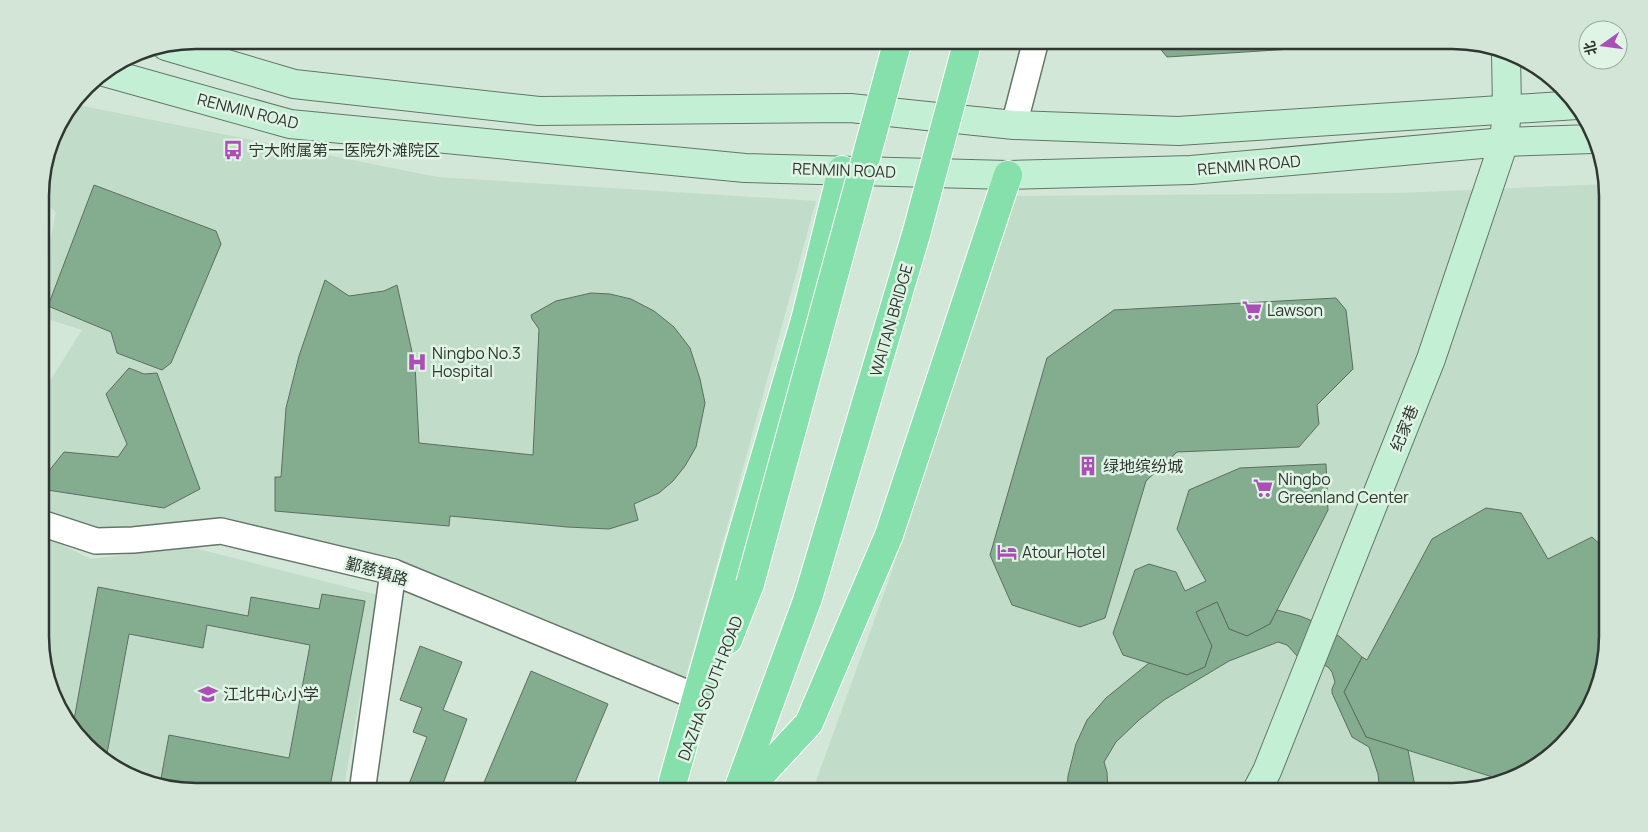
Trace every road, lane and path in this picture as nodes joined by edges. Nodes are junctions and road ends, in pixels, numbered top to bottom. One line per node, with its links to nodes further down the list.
1 (882, 49): 9 (street)
2 (896, 49): 20 (main road, DAZHA SOUTH ROAD, bridge)
3 (966, 49): 22 (main road, WAITAN BRIDGE, bridge)
4 (1034, 49): 11 (street)
5 (180, 50): 9 (main road)
6 (1506, 60): 10 (main road, 纪家巷)
7 (113, 75): 14 (main road, RENMIN ROAD)
8 (1568, 106): 10 (main road)
9 (868, 109): 11 (main road)
10 (1507, 109): 11 (main road); 13 (main road, 纪家巷)
11 (1014, 125)
12 (1587, 139): 13 (main road, RENMIN ROAD)
13 (1504, 142): 15 (main road, RENMIN ROAD); 24 (main road, 纪家巷)
14 (842, 170): 15 (main road, RENMIN ROAD); 18 (main road)
15 (1008, 175): 23 (main road)
16 (49, 526): 17 (street, 鄞慈镇路)
17 (392, 572): 18 (street, 鄞慈镇路); 19 (street)
18 (696, 697): 21 (main road)
19 (363, 783)
20 (672, 783)
21 (672, 783)
22 (739, 783)
23 (753, 783)
24 (1260, 783)

